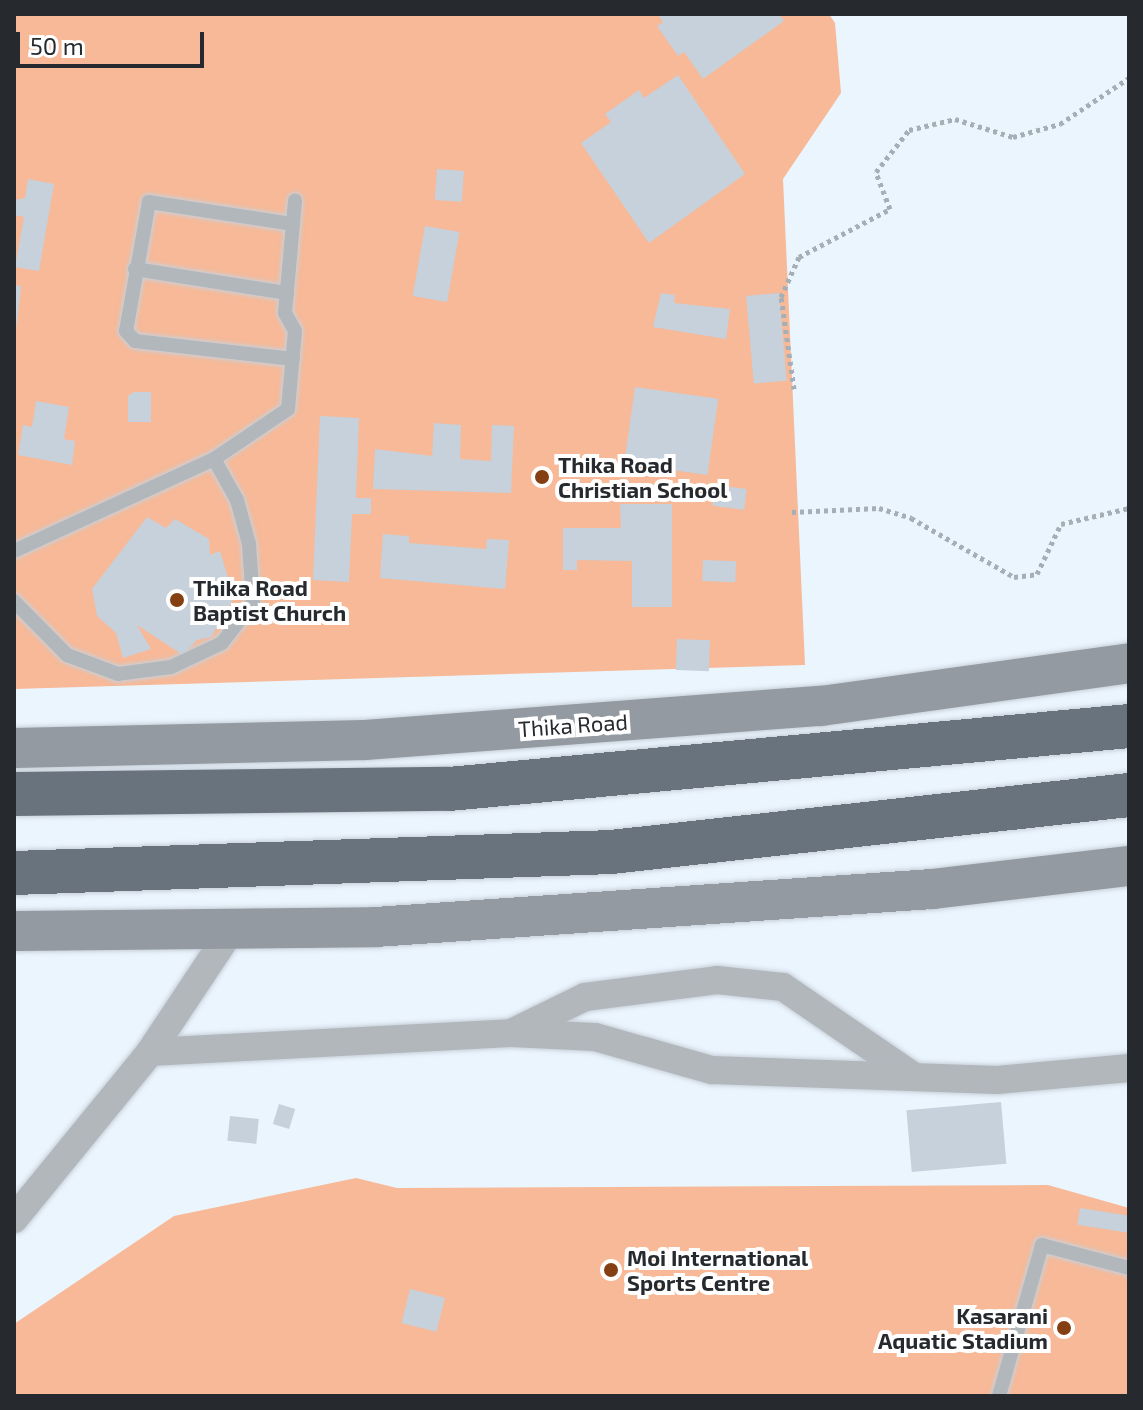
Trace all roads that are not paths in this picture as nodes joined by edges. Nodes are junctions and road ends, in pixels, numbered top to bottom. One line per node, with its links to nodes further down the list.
1 (295, 200): 2 (lane)
2 (293, 224): 3 (lane); 4 (lane)
3 (135, 269): 4 (lane); 5 (lane)
4 (287, 293): 5 (lane)
5 (293, 359): 6 (lane)
6 (214, 459): 7 (lane); 8 (lane)
7 (14, 551)
8 (14, 601)
9 (1129, 663): 11 (main road, Thika Road)
10 (1129, 726): 12 (highway)
11 (14, 748)
12 (14, 794)
13 (1129, 795): 15 (highway)
14 (1129, 866): 16 (main road)
15 (14, 873)
16 (233, 927): 17 (main road); 19 (street)
17 (14, 931)
18 (511, 1033): 19 (street); 21 (street); 21 (street)
19 (150, 1052): 22 (street)
20 (1129, 1068): 21 (street)
21 (910, 1074)
22 (14, 1219)
23 (1129, 1268): 24 (lane)
24 (999, 1396)

